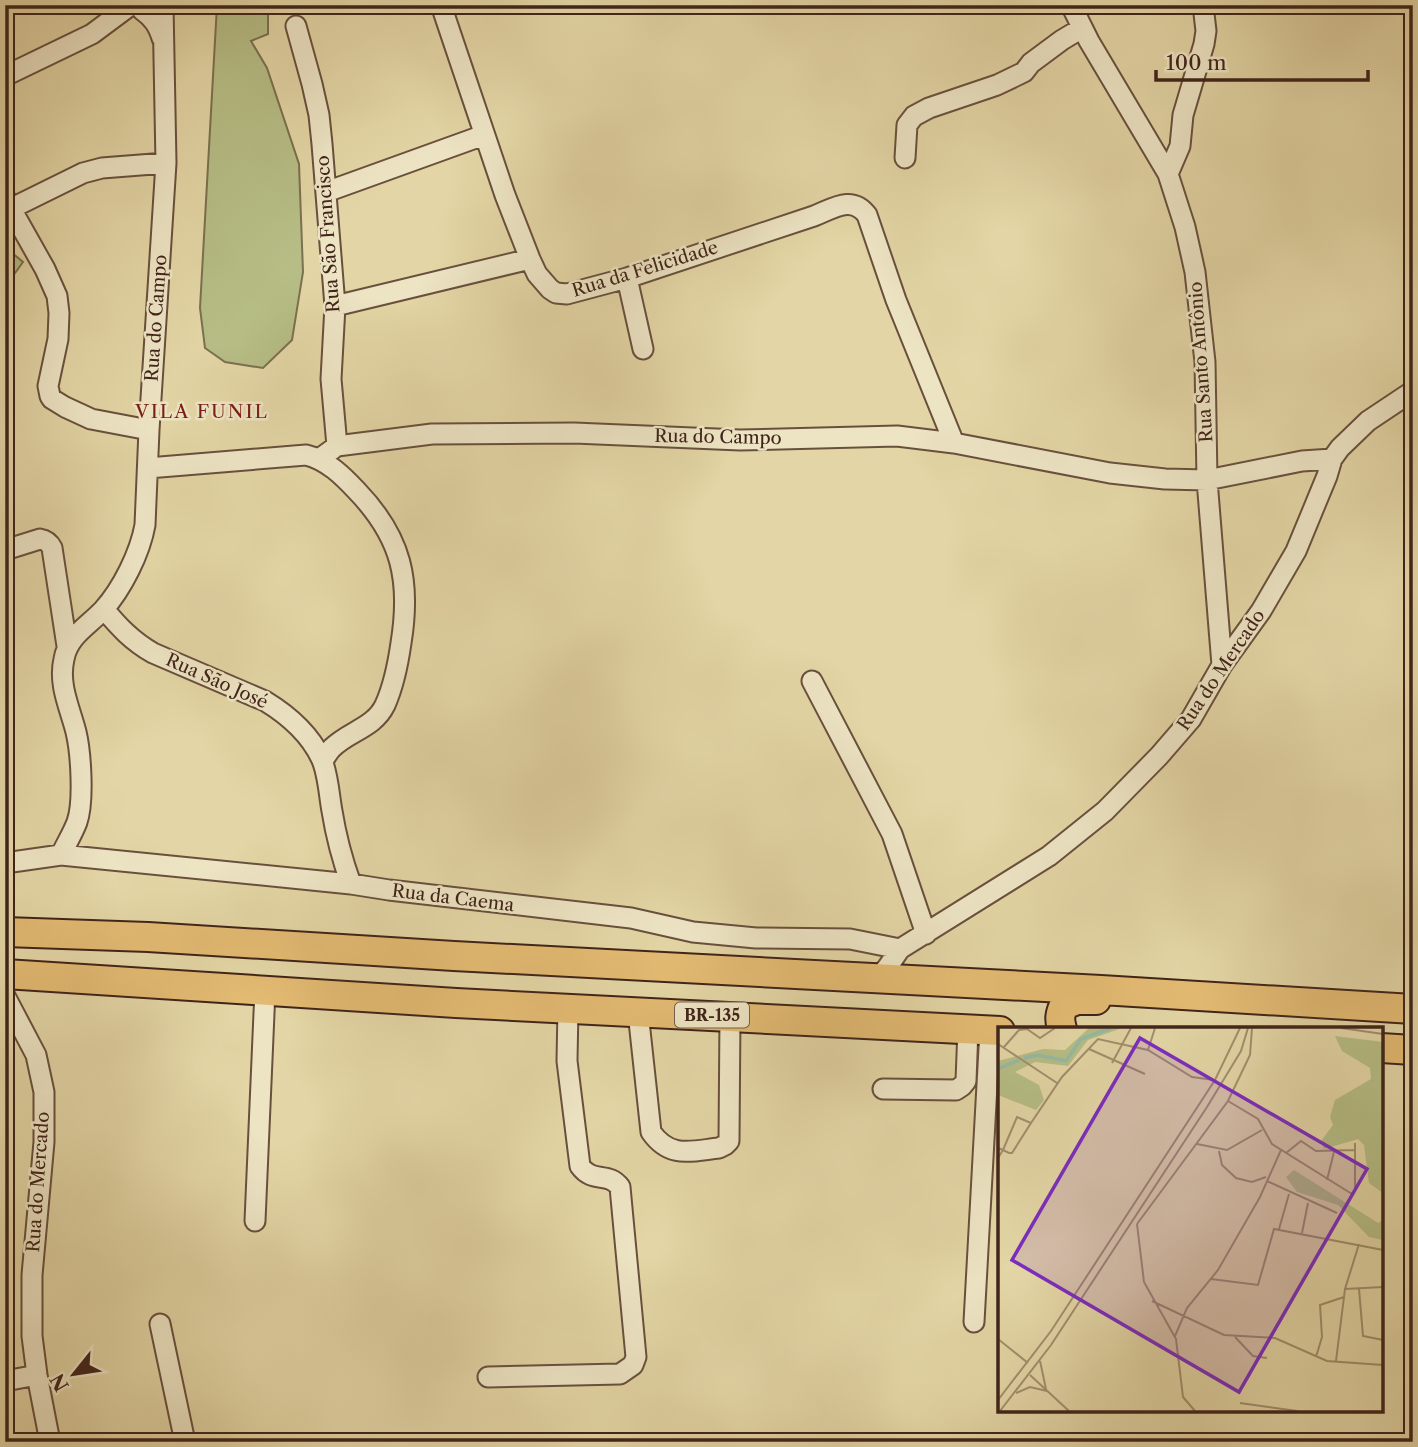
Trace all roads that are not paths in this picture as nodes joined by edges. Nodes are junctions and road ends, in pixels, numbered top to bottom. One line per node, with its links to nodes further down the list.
1 (441, 5): 8 (street, Rua da Felicidade)
2 (1071, 5): 6 (street, Rua Santo Antônio)
3 (1203, 5): 11 (street)
4 (146, 6): 7 (street); 10 (street, Rua do Campo)
5 (296, 26): 12 (street, Rua São Francisco)
6 (1082, 29): 9 (street); 11 (street, Rua Santo Antônio)
7 (5, 76)
8 (484, 135): 12 (street); 14 (street, Rua da Felicidade)
9 (905, 158)
10 (166, 163): 13 (street); 19 (street, Rua do Campo)
11 (1168, 174): 25 (street, Rua Santo Antônio)
12 (326, 192): 16 (street, Rua São Francisco)
13 (9, 203): 19 (street)
14 (530, 259): 15 (street, Rua da Felicidade); 16 (street)
15 (626, 278): 17 (street); 20 (street, Rua da Felicidade)
16 (335, 306): 21 (street, Rua São Francisco)
17 (643, 349)
18 (1413, 391): 23 (street, Rua do Mercado)
19 (149, 430): 24 (street, Rua do Campo)
20 (954, 443): 21 (street, Rua do Campo); 25 (street, Rua do Campo)
21 (337, 446): 22 (street, Rua do Campo)
22 (319, 459): 24 (street); 31 (street)
23 (1332, 459): 25 (street, Rua do Campo); 29 (street, Rua do Mercado)
24 (148, 468): 27 (street, Rua do Campo)
25 (1207, 480): 29 (street, Rua Santo Antônio)
26 (5, 550): 28 (street)
27 (104, 609): 28 (street, Rua do Campo); 31 (street, Rua São José)
28 (67, 646): 32 (street)
29 (1222, 664): 36 (street, Rua do Mercado)
30 (812, 681): 36 (street)
31 (323, 761): 34 (street, Rua São José)
32 (61, 855): 33 (street, Rua da Caema); 34 (street, Rua da Caema)
33 (5, 863)
34 (351, 884): 37 (street, Rua da Caema)
35 (5, 932): 39 (highway)
36 (926, 934): 37 (street, Rua do Mercado)
37 (900, 949): 39 (street, Rua do Mercado); 40 (street)
38 (5, 974): 41 (highway, BR-135)
39 (877, 979): 40 (highway)
40 (926, 981): 44 (highway)
41 (265, 990): 43 (highway, BR-135); 52 (street)
42 (5, 996): 55 (street, Rua do Mercado)
43 (568, 1008): 45 (highway, BR-135); 56 (street)
44 (1404, 1009): 47 (highway)
45 (638, 1012): 46 (highway, BR-135); 46 (street)
46 (730, 1016): 48 (highway, BR-135)
47 (1062, 1027)
48 (986, 1030): 51 (street); 53 (street)
49 (1383, 1048): 50 (highway)
50 (1413, 1050)
51 (883, 1089)
52 (255, 1222)
53 (974, 1322)
54 (160, 1324): 59 (street)
55 (37, 1375): 57 (street); 58 (street, Rua do Mercado)
56 (488, 1377)
57 (5, 1381)
58 (50, 1442)
59 (185, 1442)

